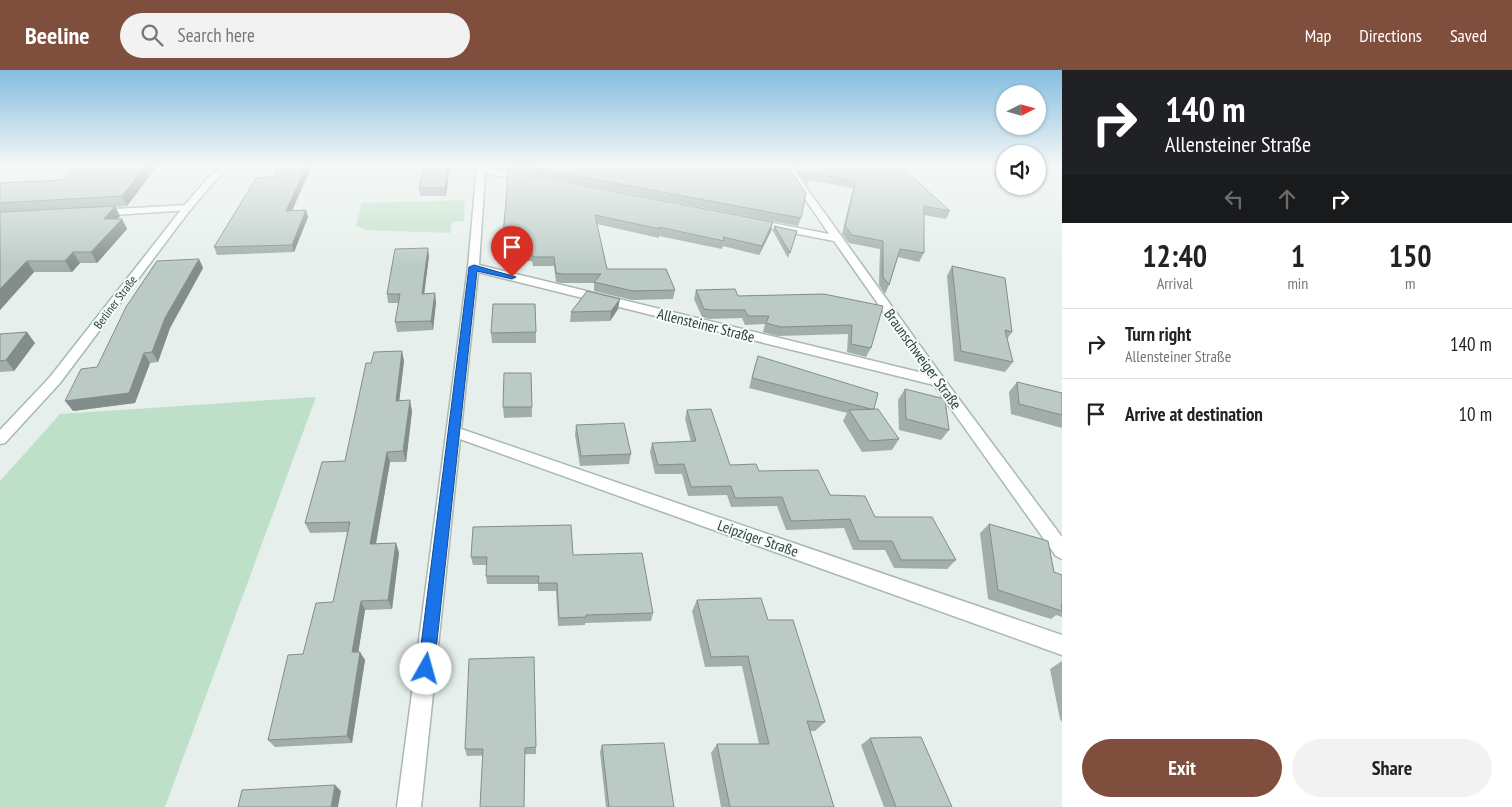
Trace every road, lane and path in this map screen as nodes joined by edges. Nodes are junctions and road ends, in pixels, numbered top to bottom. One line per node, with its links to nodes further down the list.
1 (194, 199): 4 (street, Berliner Straße)
2 (479, 199): 8 (street)
3 (810, 199): 7 (street, Braunschweiger Straße)
4 (186, 208): 5 (street); 11 (street, Berliner Straße)
5 (88, 213)
6 (740, 219): 7 (street)
7 (836, 238): 9 (street, Braunschweiger Straße)
8 (474, 267): 9 (street, Allensteiner Straße); 10 (street)
9 (939, 382): 12 (street, Braunschweiger Straße)
10 (455, 432): 13 (street, Leipziger Straße); 14 (street)
11 (0, 439)
12 (1062, 551)
13 (1062, 645)
14 (409, 807)

